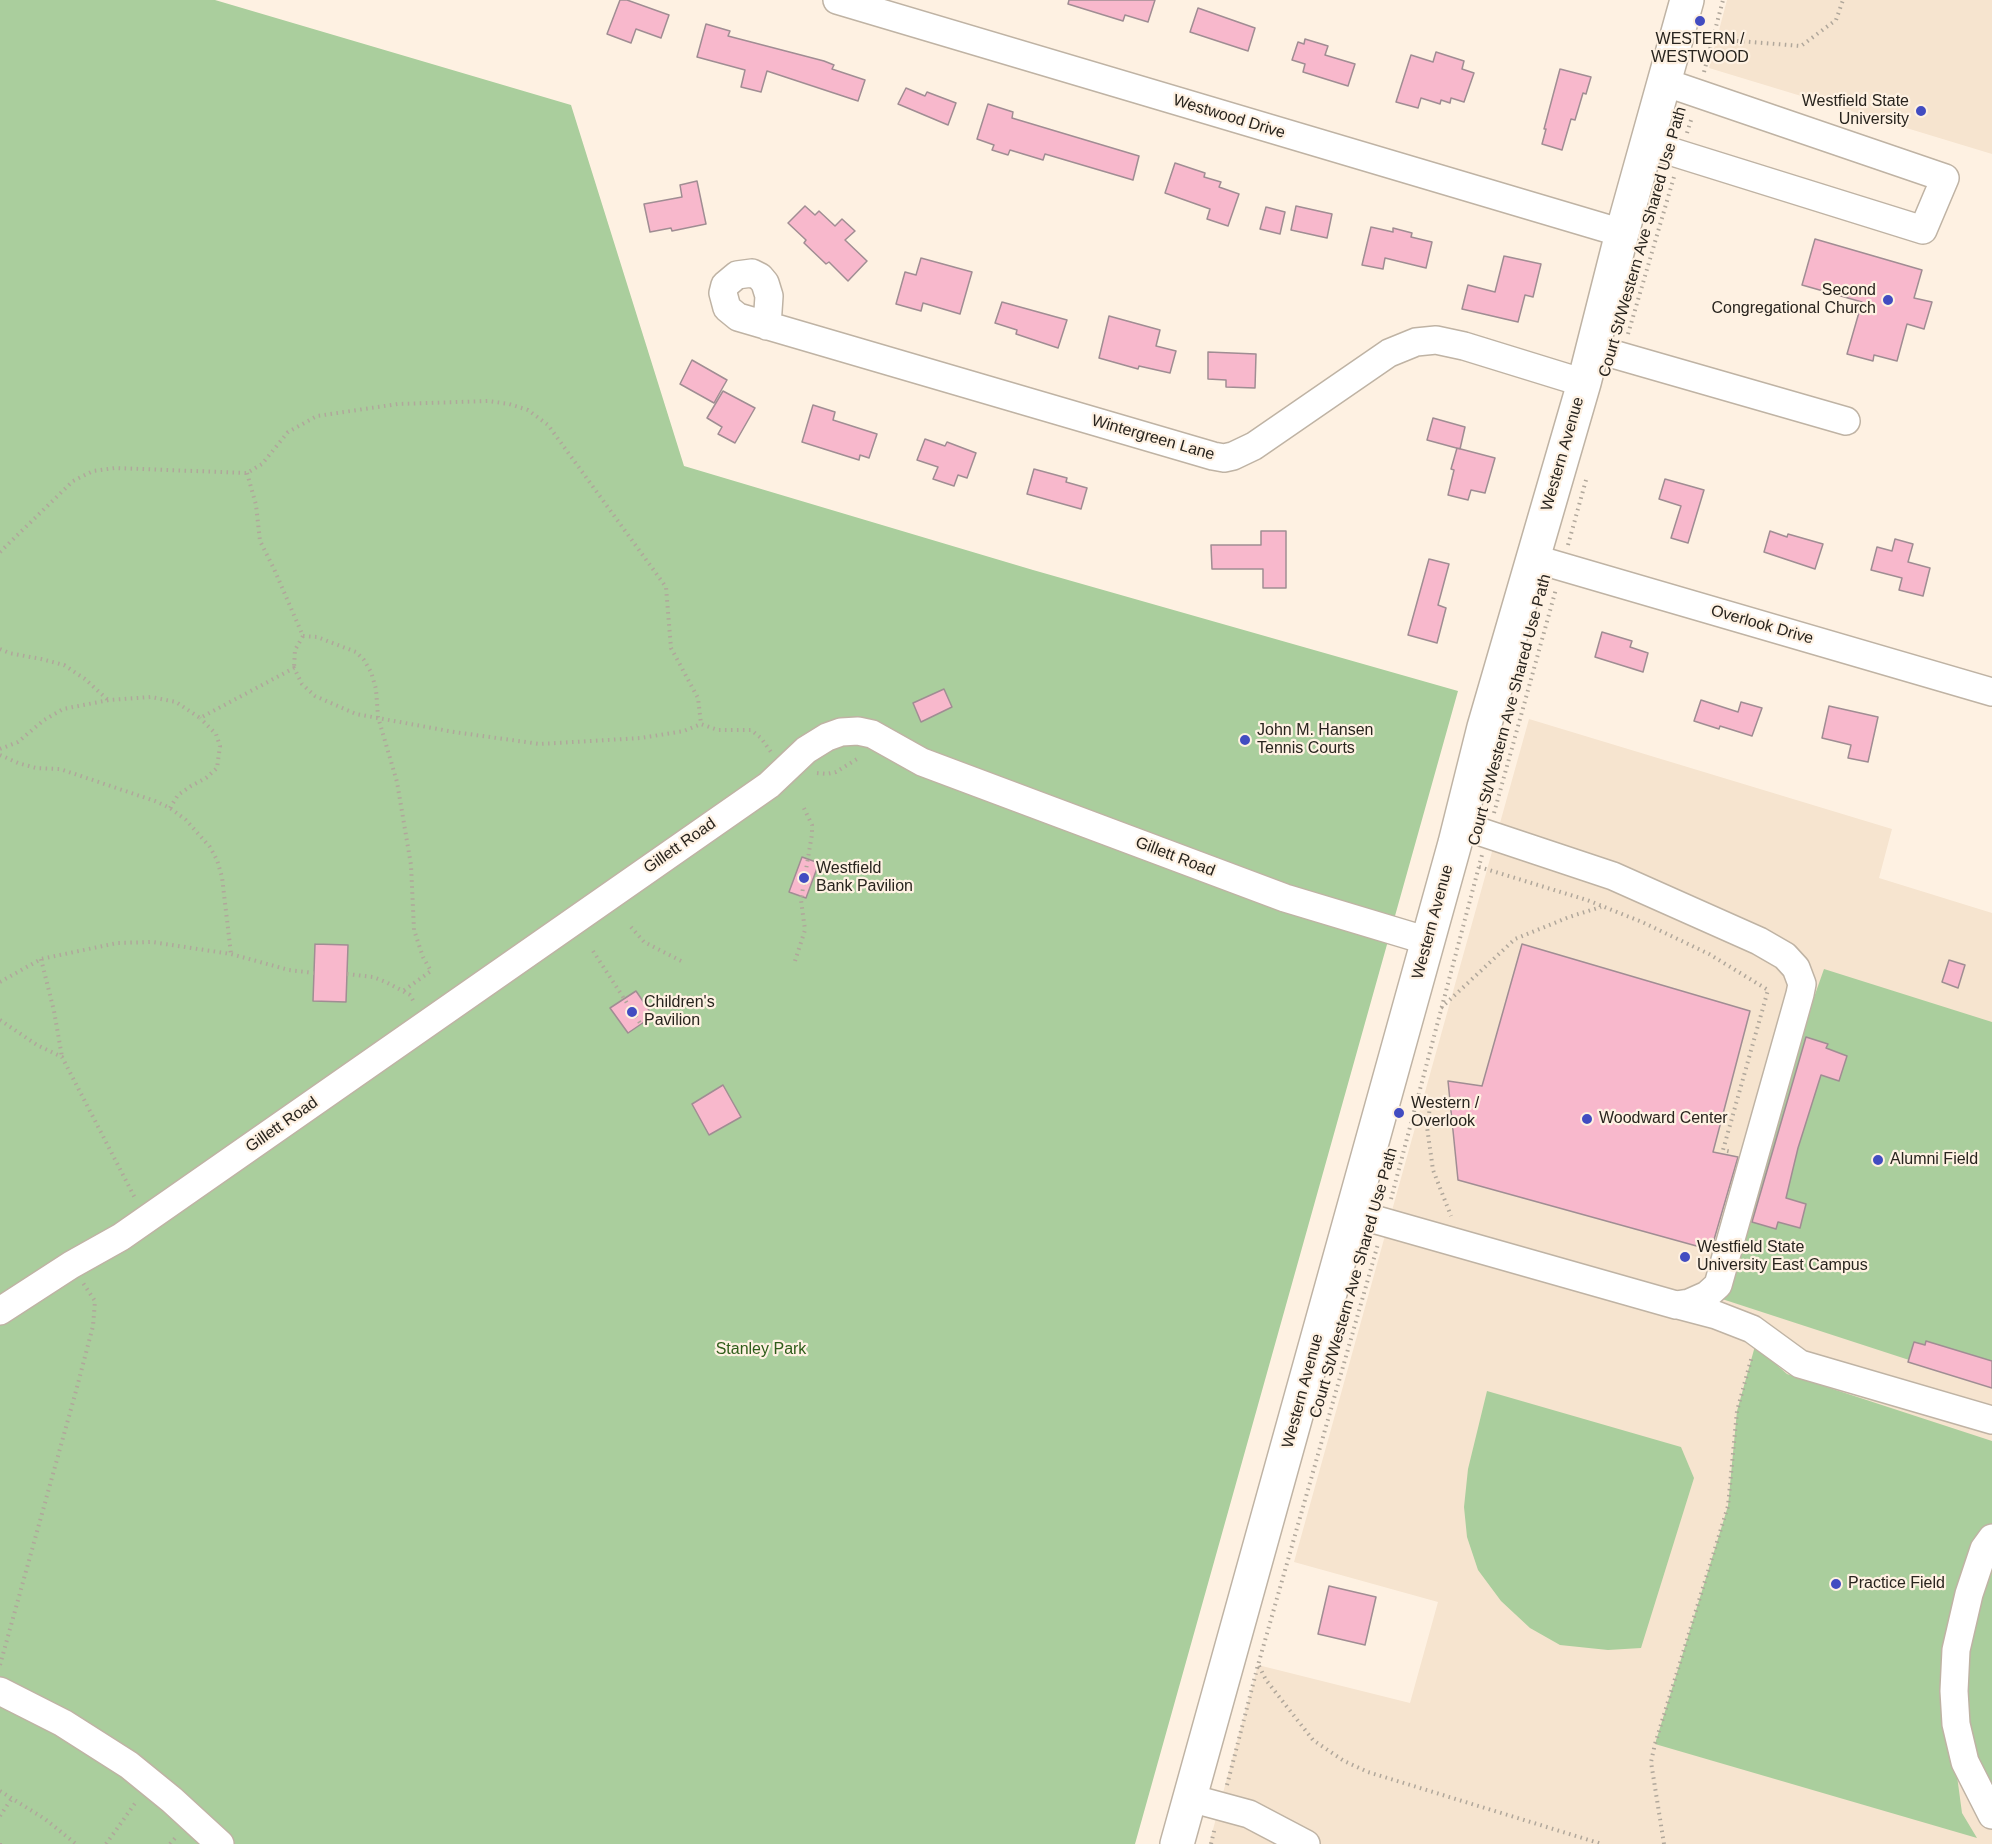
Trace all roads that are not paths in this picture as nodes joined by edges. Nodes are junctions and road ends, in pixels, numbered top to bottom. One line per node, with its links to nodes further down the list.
1 (837, 0): 5 (street, Westwood Drive)
2 (1687, 0): 3 (main road, Western Avenue)
3 (1664, 82): 4 (main road, Western Avenue); 4 (street)
4 (1647, 144): 5 (main road, Western Avenue)
5 (1622, 233): 7 (main road, Western Avenue)
6 (767, 326): 8 (street, Wintergreen Lane)
7 (1607, 352): 8 (main road, Western Avenue); 9 (street)
8 (1584, 382): 10 (main road, Western Avenue)
9 (1846, 420)
10 (1547, 562): 11 (street, Overlook Drive); 12 (main road, Western Avenue)
11 (1992, 692)
12 (1474, 829): 13 (main road, Western Avenue); 15 (street)
13 (1428, 941): 14 (main road, Western Avenue); 16 (street, Gillett Road)
14 (1352, 1213): 15 (street); 20 (main road, Western Avenue)
15 (1676, 1305): 17 (street)
16 (0, 1311)
17 (1992, 1420)
18 (1992, 1538): 21 (street)
19 (0, 1691): 22 (street)
20 (1190, 1798): 23 (main road, Western Avenue); 24 (street)
21 (1992, 1815)
22 (220, 1844)
23 (1177, 1844)
24 (1306, 1844)

